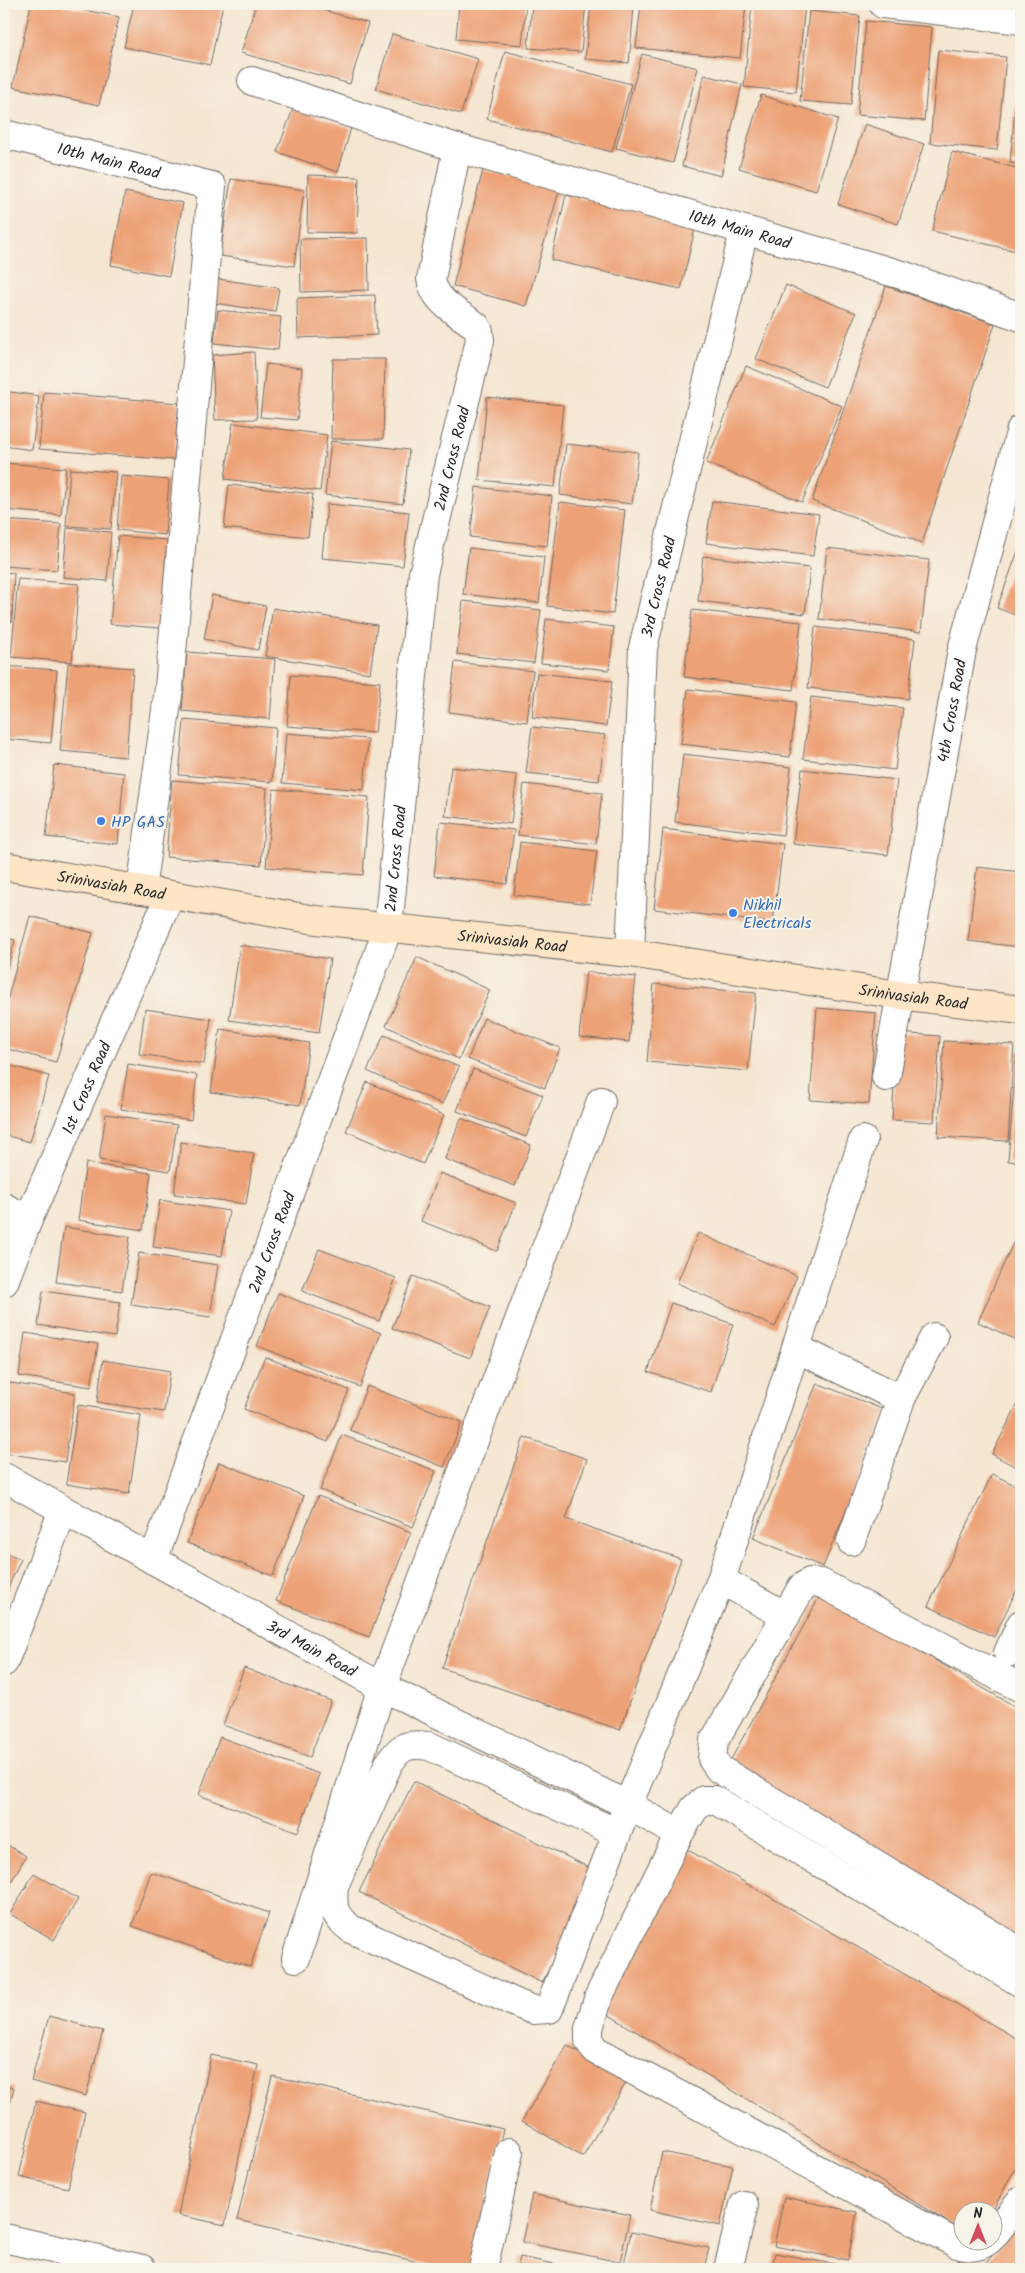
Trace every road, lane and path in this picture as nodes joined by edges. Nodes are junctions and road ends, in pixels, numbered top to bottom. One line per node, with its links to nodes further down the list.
1 (884, 4): 2 (street)
2 (1021, 20)
3 (252, 81): 5 (street, 10th Main Road)
4 (4, 134): 10 (street, 10th Main Road)
5 (457, 148): 6 (street, 10th Main Road); 12 (street, 2nd Cross Road)
6 (744, 231): 7 (street, 10th Main Road); 13 (street, 3rd Cross Road)
7 (1021, 317)
8 (1021, 429): 14 (street, 4th Cross Road)
9 (4, 866): 10 (street, Srinivasiah Road)
10 (141, 890): 11 (street, Srinivasiah Road)
11 (170, 895): 12 (street, Srinivasiah Road); 20 (street, 1st Cross Road)
12 (388, 928): 13 (street, Srinivasiah Road); 28 (street, 2nd Cross Road)
13 (630, 953): 14 (street, Srinivasiah Road)
14 (899, 995): 15 (street, Srinivasiah Road); 16 (street, 4th Cross Road)
15 (1021, 1010)
16 (886, 1077)
17 (601, 1101): 34 (street)
18 (863, 1140): 23 (street)
19 (4, 1206): 20 (street)
20 (28, 1220): 21 (street, 1st Cross Road)
21 (4, 1282)
22 (934, 1337): 24 (street)
23 (796, 1348): 24 (street); 29 (street)
24 (901, 1399): 27 (street)
25 (4, 1477): 26 (street, 3rd Main Road)
26 (64, 1510): 28 (street, 3rd Main Road); 33 (street)
27 (851, 1541)
28 (153, 1560): 34 (street, 3rd Main Road)
29 (721, 1580): 30 (street); 36 (street)
30 (786, 1616): 35 (street); 39 (street)
31 (1021, 1624): 32 (street)
32 (1008, 1653)
33 (4, 1662)
34 (382, 1687): 36 (street, 3rd Main Road); 40 (street)
35 (1021, 1688)
36 (628, 1805): 37 (street); 38 (street, 3rd Main Road)
37 (617, 1833): 37 (street)
38 (679, 1834): 41 (street); 47 (street)
39 (1021, 1952)
40 (296, 1958)
41 (1021, 1982)
42 (510, 2152): 49 (street)
43 (1021, 2201): 45 (street)
44 (744, 2205): 50 (street)
45 (1002, 2225)
46 (4, 2238): 48 (street)
47 (952, 2241)
48 (142, 2269)
49 (483, 2269)
50 (728, 2269)

